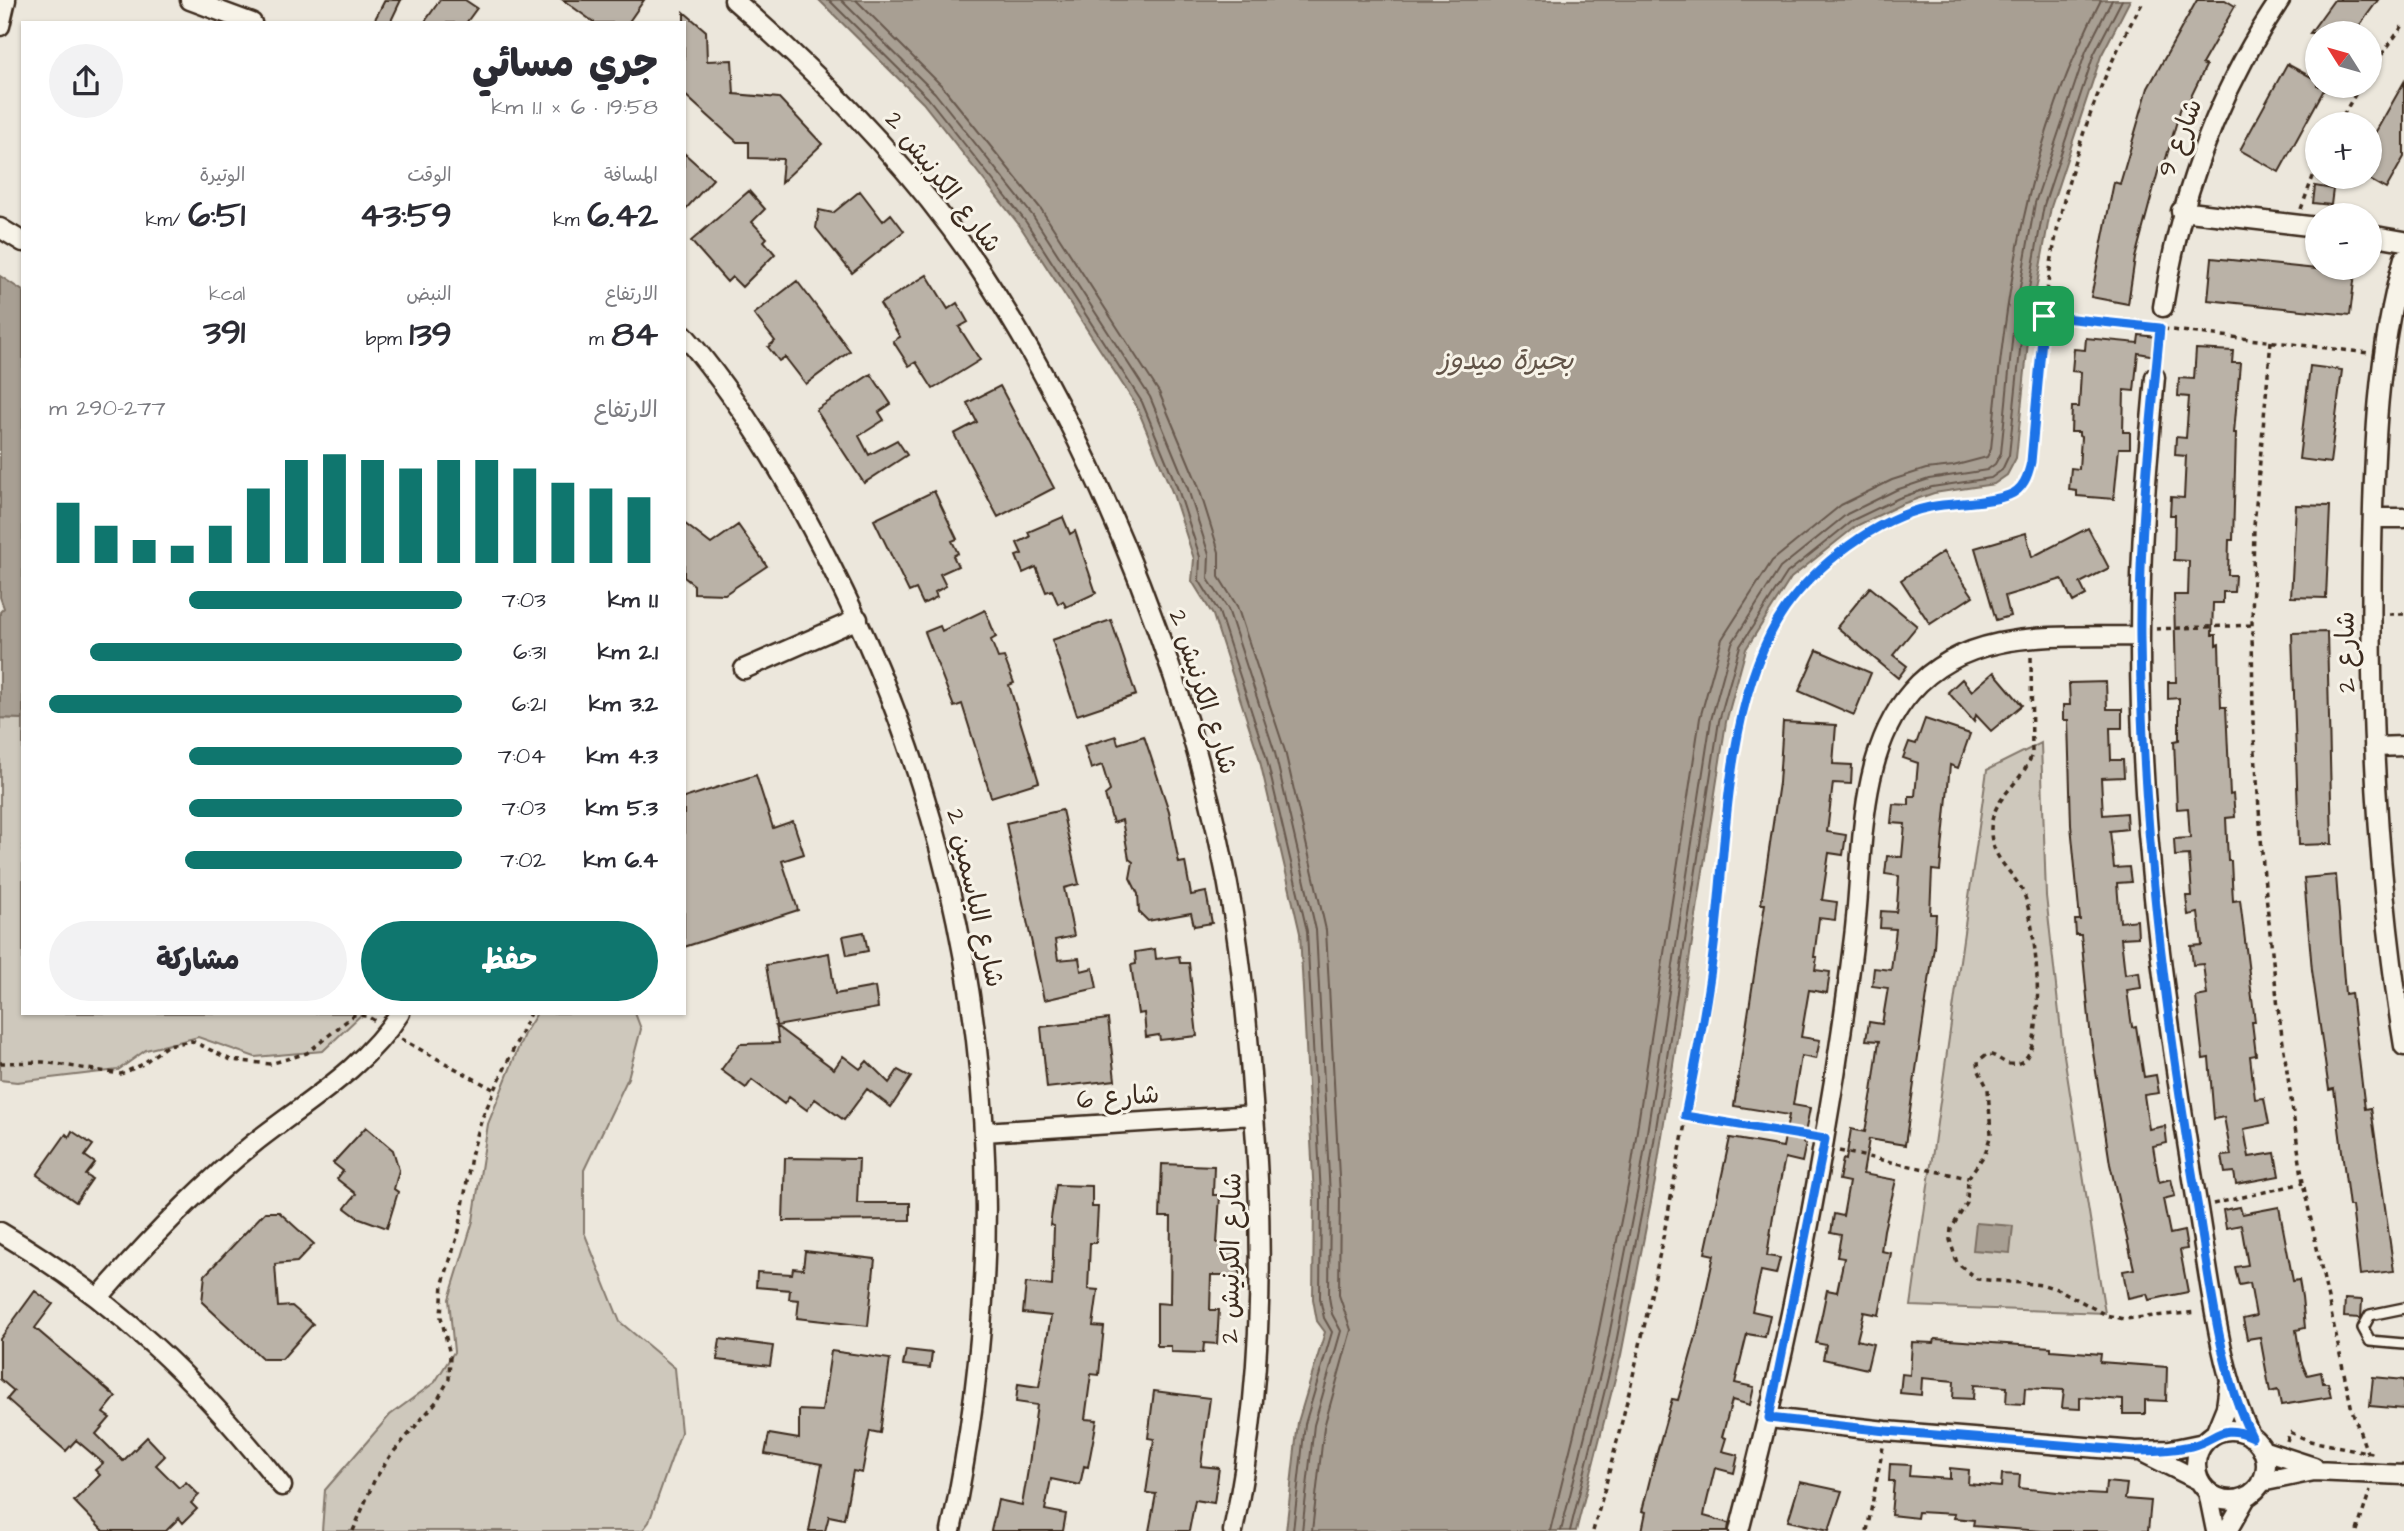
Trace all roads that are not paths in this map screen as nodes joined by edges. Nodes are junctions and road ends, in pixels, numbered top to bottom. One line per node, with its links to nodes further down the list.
1 (6, 0): 6 (street)
2 (190, 0): 5 (street)
3 (734, 0): 27 (street, شارع الكرنيش 2)
4 (2280, 0): 7 (street, شارع 9)
5 (247, 21)
6 (0, 26)
7 (2181, 211): 8 (street); 14 (street, شارع 9)
8 (2305, 225)
9 (0, 228): 11 (street)
10 (2382, 236): 12 (street)
11 (21, 241)
12 (2404, 241)
13 (2404, 258): 17 (street, شارع 2)
14 (2163, 307)
15 (691, 356): 19 (street, شارع الياسمين 2)
16 (2155, 377): 20 (street)
17 (2373, 518): 18 (street); 23 (street, شارع 2)
18 (2404, 518)
19 (858, 619): 21 (street); 28 (street, شارع الياسمين 2)
20 (2140, 636): 33 (street); 34 (street)
21 (744, 669)
22 (2404, 746): 23 (street)
23 (2374, 747): 24 (street, شارع 2)
24 (2398, 977): 26 (street, شارع 2)
25 (399, 1015): 30 (street)
26 (2404, 1045)
27 (1255, 1115): 28 (street, شارع 6); 45 (street, شارع الكرنيش 2)
28 (984, 1132): 44 (street, شارع الياسمين 2)
29 (0, 1232): 30 (street)
30 (99, 1297): 41 (street)
31 (2404, 1308): 32 (lane)
32 (2404, 1344)
33 (2230, 1378): 35 (street); 36 (street)
34 (1769, 1418): 37 (street); 46 (street)
35 (2209, 1438): 36 (street); 37 (street); 42 (street)
36 (2257, 1443): 38 (street); 40 (street)
37 (2136, 1451): 42 (street)
38 (2328, 1470): 39 (street); 40 (street)
39 (2404, 1475)
40 (2261, 1482): 43 (street)
41 (282, 1486)
42 (2204, 1486): 43 (street); 47 (street)
43 (2246, 1496): 48 (street)
44 (951, 1531)
45 (1233, 1531)
46 (1739, 1531)
47 (2216, 1531)
48 (2227, 1531)

